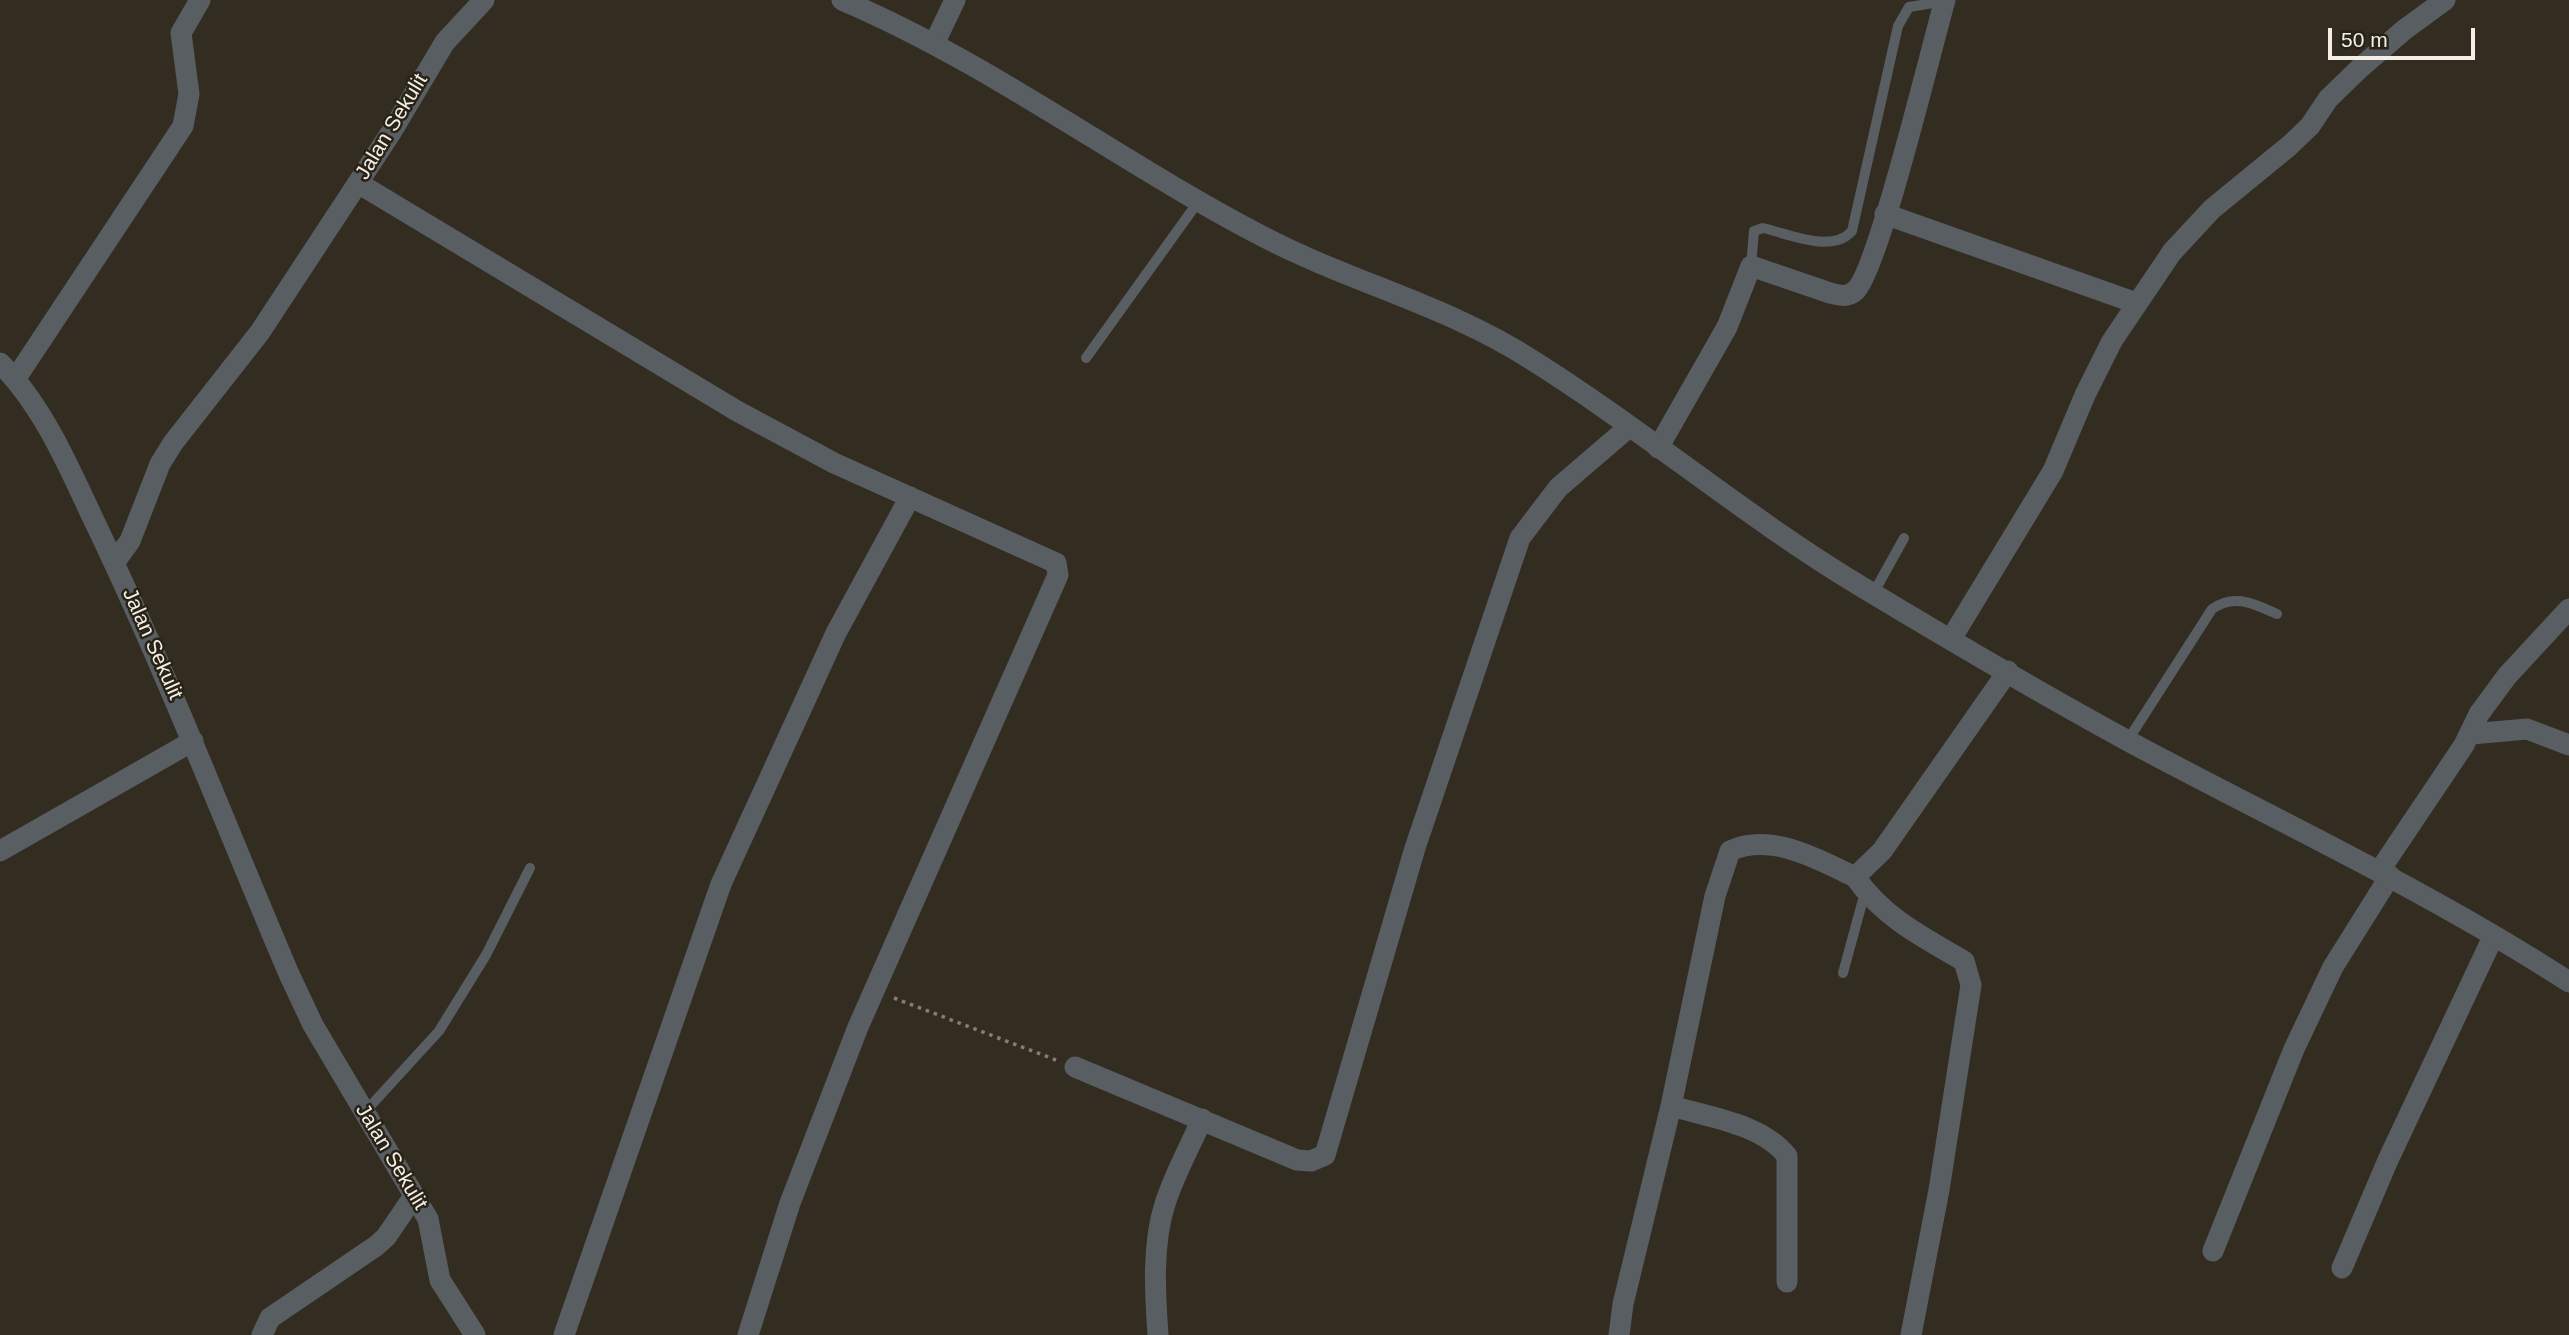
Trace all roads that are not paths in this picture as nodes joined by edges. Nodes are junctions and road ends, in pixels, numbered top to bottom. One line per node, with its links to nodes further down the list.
1 (200, 0): 15 (street)
2 (484, 0): 8 (street, Jalan Sekulit)
3 (842, 0): 7 (street)
4 (955, 0): 7 (street)
5 (2445, 0): 12 (street)
6 (1945, 1): 10 (street); 11 (lane)
7 (934, 44): 9 (street)
8 (358, 183): 18 (street); 20 (street, Jalan Sekulit)
9 (1198, 201): 13 (lane); 16 (street)
10 (1885, 214): 11 (street); 12 (street)
11 (1751, 266): 17 (street)
12 (2136, 303): 24 (street)
13 (1086, 358)
14 (0, 363): 15 (street)
15 (16, 378): 20 (street)
16 (1629, 427): 17 (street); 40 (street)
17 (1658, 448): 21 (street)
18 (910, 497): 47 (street); 48 (street)
19 (1904, 538): 21 (lane)
20 (114, 563): 28 (street, Jalan Sekulit)
21 (1873, 594): 24 (street)
22 (2569, 609): 26 (street)
23 (2277, 614): 27 (lane)
24 (1951, 639): 25 (street)
25 (2008, 671): 27 (street); 33 (street)
26 (2470, 734): 29 (street); 32 (street)
27 (2128, 740): 32 (street)
28 (193, 741): 30 (street); 39 (street, Jalan Sekulit)
29 (2569, 745)
30 (0, 851)
31 (530, 867): 39 (lane)
32 (2385, 873): 34 (street); 42 (street)
33 (1860, 885): 35 (lane); 38 (street); 51 (street)
34 (2493, 937): 36 (street); 43 (street)
35 (1843, 973)
36 (2569, 982)
37 (1074, 1067): 40 (street)
38 (1671, 1107): 44 (street); 50 (street)
39 (364, 1113): 41 (street, Jalan Sekulit)
40 (1202, 1119): 49 (street)
41 (414, 1196): 45 (street); 46 (street, Jalan Sekulit)
42 (2213, 1251)
43 (2342, 1268)
44 (1787, 1282)
45 (262, 1335)
46 (475, 1335)
47 (564, 1335)
48 (748, 1335)
49 (1158, 1335)
50 (1619, 1335)
51 (1911, 1335)

